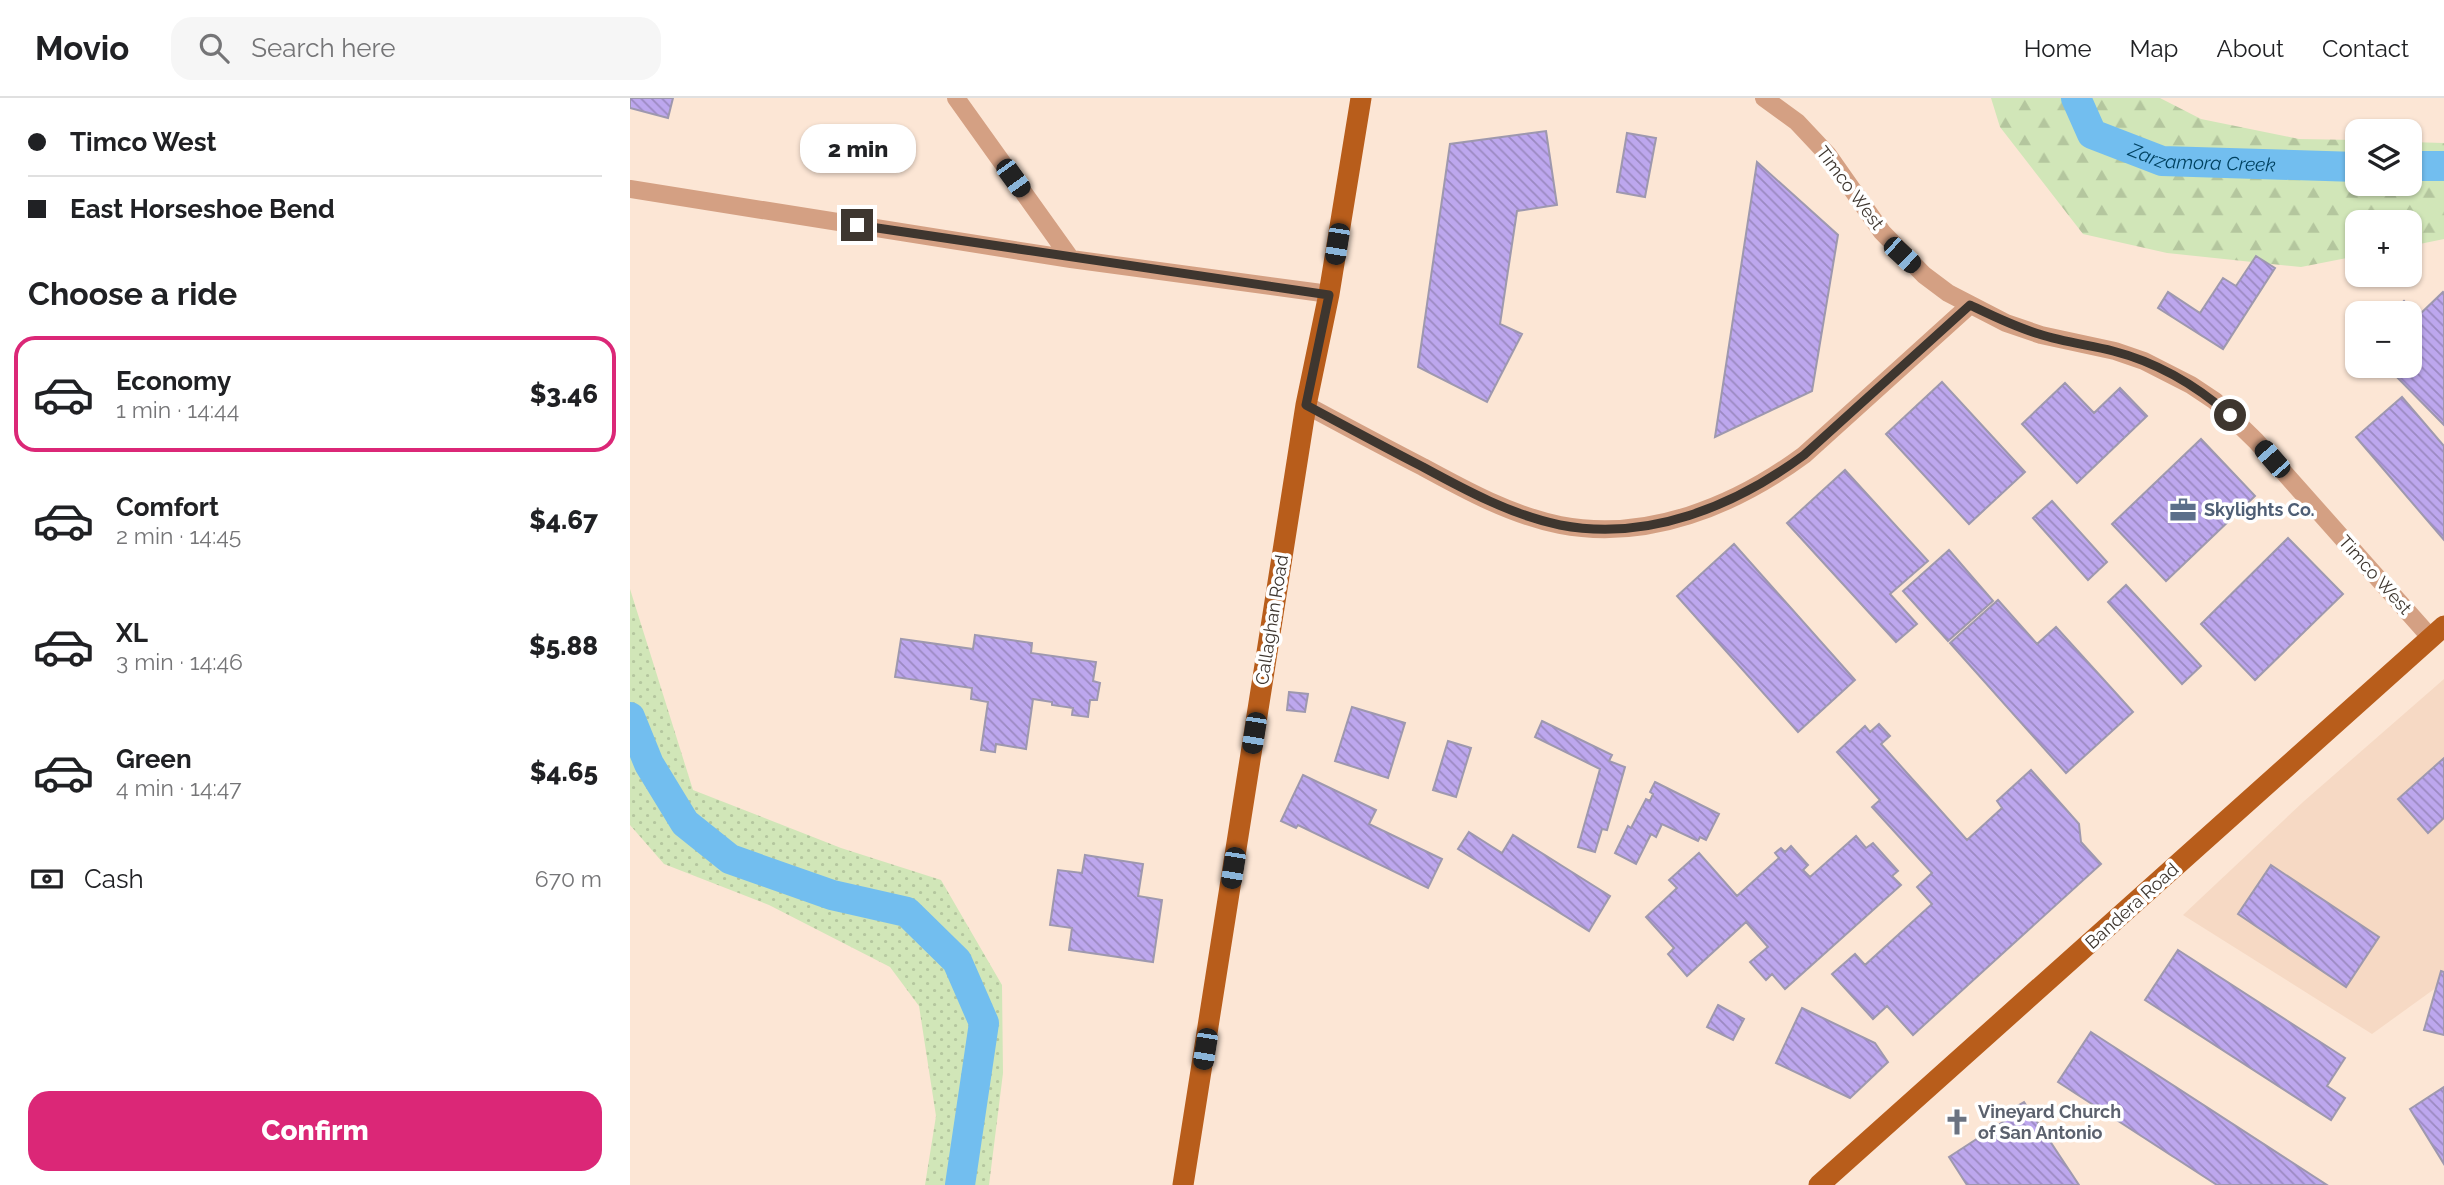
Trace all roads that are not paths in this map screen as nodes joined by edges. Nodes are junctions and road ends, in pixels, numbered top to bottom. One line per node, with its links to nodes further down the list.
1 (956, 98): 5 (street)
2 (1361, 98): 6 (main road, Callaghan Road)
3 (1764, 98): 7 (street, Timco West)
4 (630, 188): 5 (street)
5 (1071, 258): 6 (street)
6 (1329, 295): 8 (main road, Callaghan Road)
7 (1970, 305): 8 (street); 9 (street, Timco West)
8 (1306, 405): 10 (main road, Callaghan Road)
9 (2437, 632): 11 (main road, Bandera Road)
10 (1183, 1185)
11 (1819, 1185)

